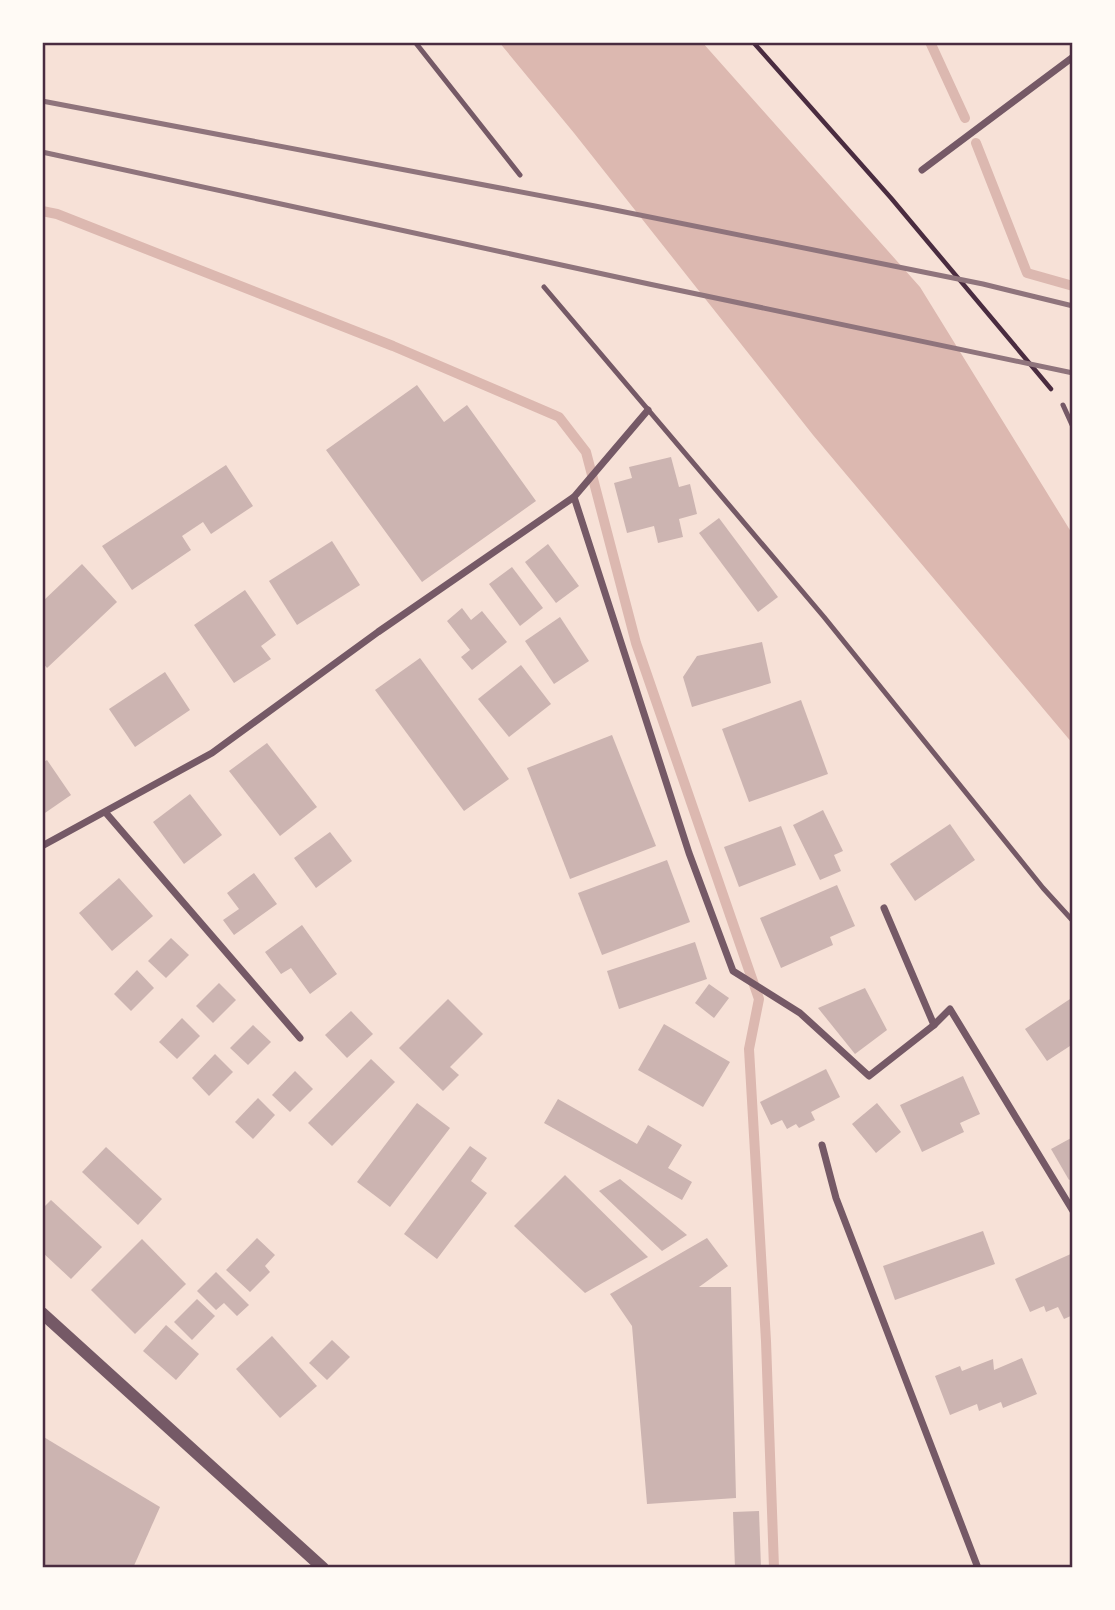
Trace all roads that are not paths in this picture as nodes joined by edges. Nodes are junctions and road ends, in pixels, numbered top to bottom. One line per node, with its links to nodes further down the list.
1 (415, 42): 4 (lane)
2 (1073, 57): 3 (street)
3 (922, 170)
4 (520, 175)
5 (544, 287): 7 (lane)
6 (1063, 405): 8 (lane)
7 (648, 411): 9 (street); 13 (lane)
8 (1073, 426)
9 (574, 497): 10 (street); 14 (street)
10 (106, 813): 11 (street); 15 (street)
11 (42, 846)
12 (884, 908): 14 (street)
13 (1073, 921)
14 (934, 1025): 17 (street)
15 (300, 1038)
16 (822, 1145): 20 (street)
17 (1073, 1211)
18 (42, 1313): 19 (street)
19 (323, 1568)
20 (978, 1568)

